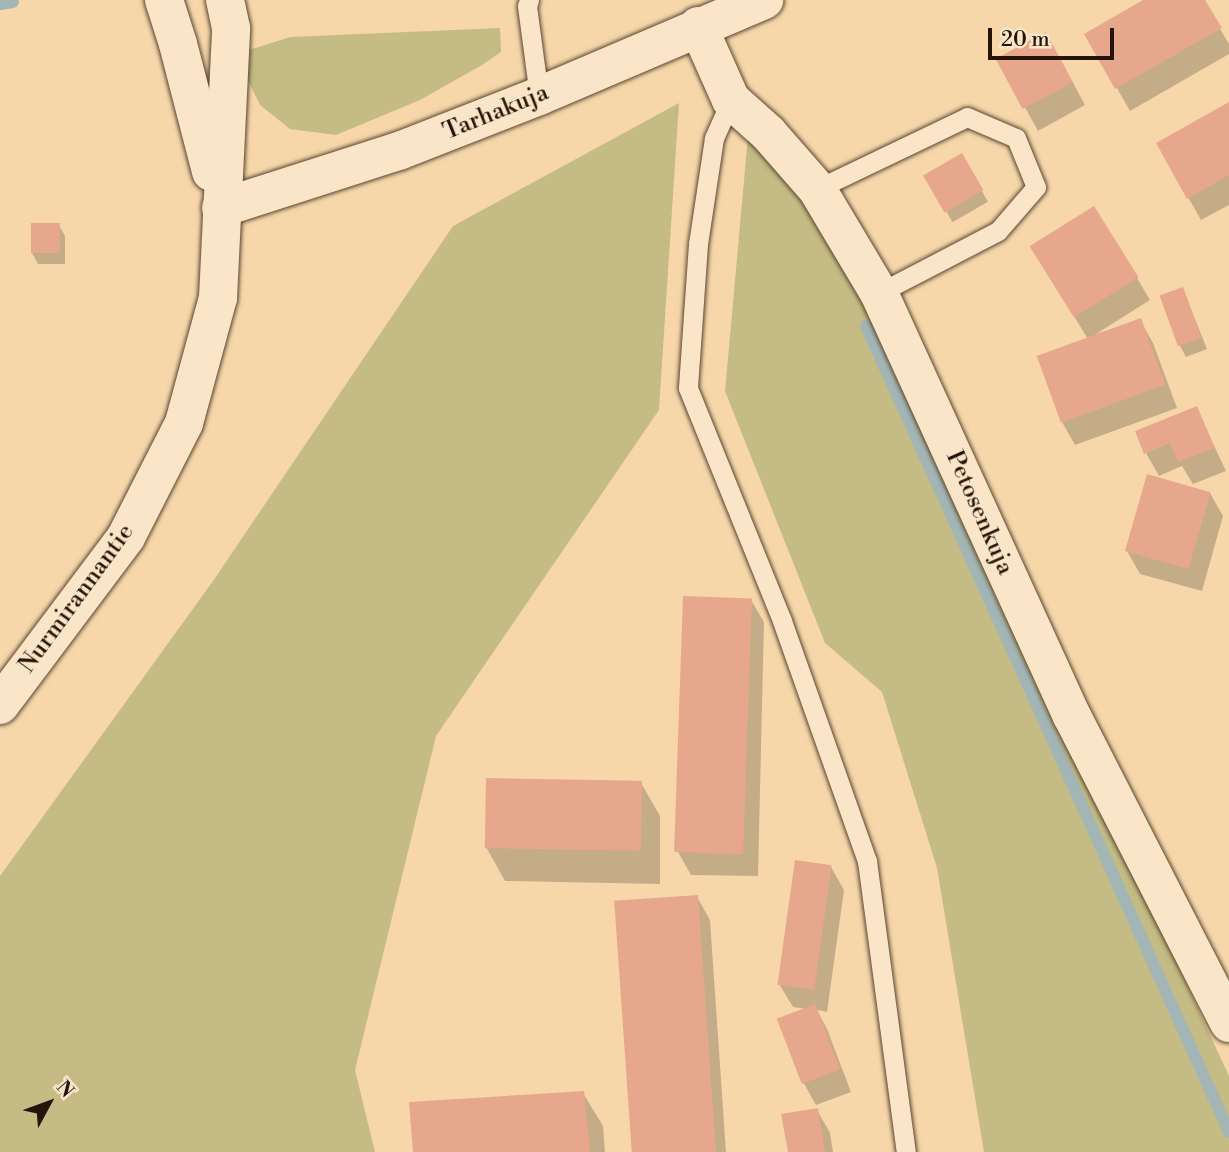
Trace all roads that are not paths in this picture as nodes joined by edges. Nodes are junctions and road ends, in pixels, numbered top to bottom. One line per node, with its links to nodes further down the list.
1 (164, 0): 9 (street, Nurmirannantie)
2 (225, 0): 9 (street, Nurmirannantie)
3 (529, 0): 6 (lane)
4 (764, 0): 5 (street, Tarhakuja)
5 (698, 26): 6 (street, Tarhakuja); 7 (street, Petosenkuja)
6 (538, 96): 9 (street, Tarhakuja)
7 (731, 100): 8 (street, Petosenkuja); 13 (lane)
8 (817, 190): 10 (street, Petosenkuja); 10 (lane)
9 (220, 208): 11 (street, Nurmirannantie)
10 (880, 293): 12 (street, Petosenkuja)
11 (0, 705)
12 (1229, 1023)
13 (906, 1152)

